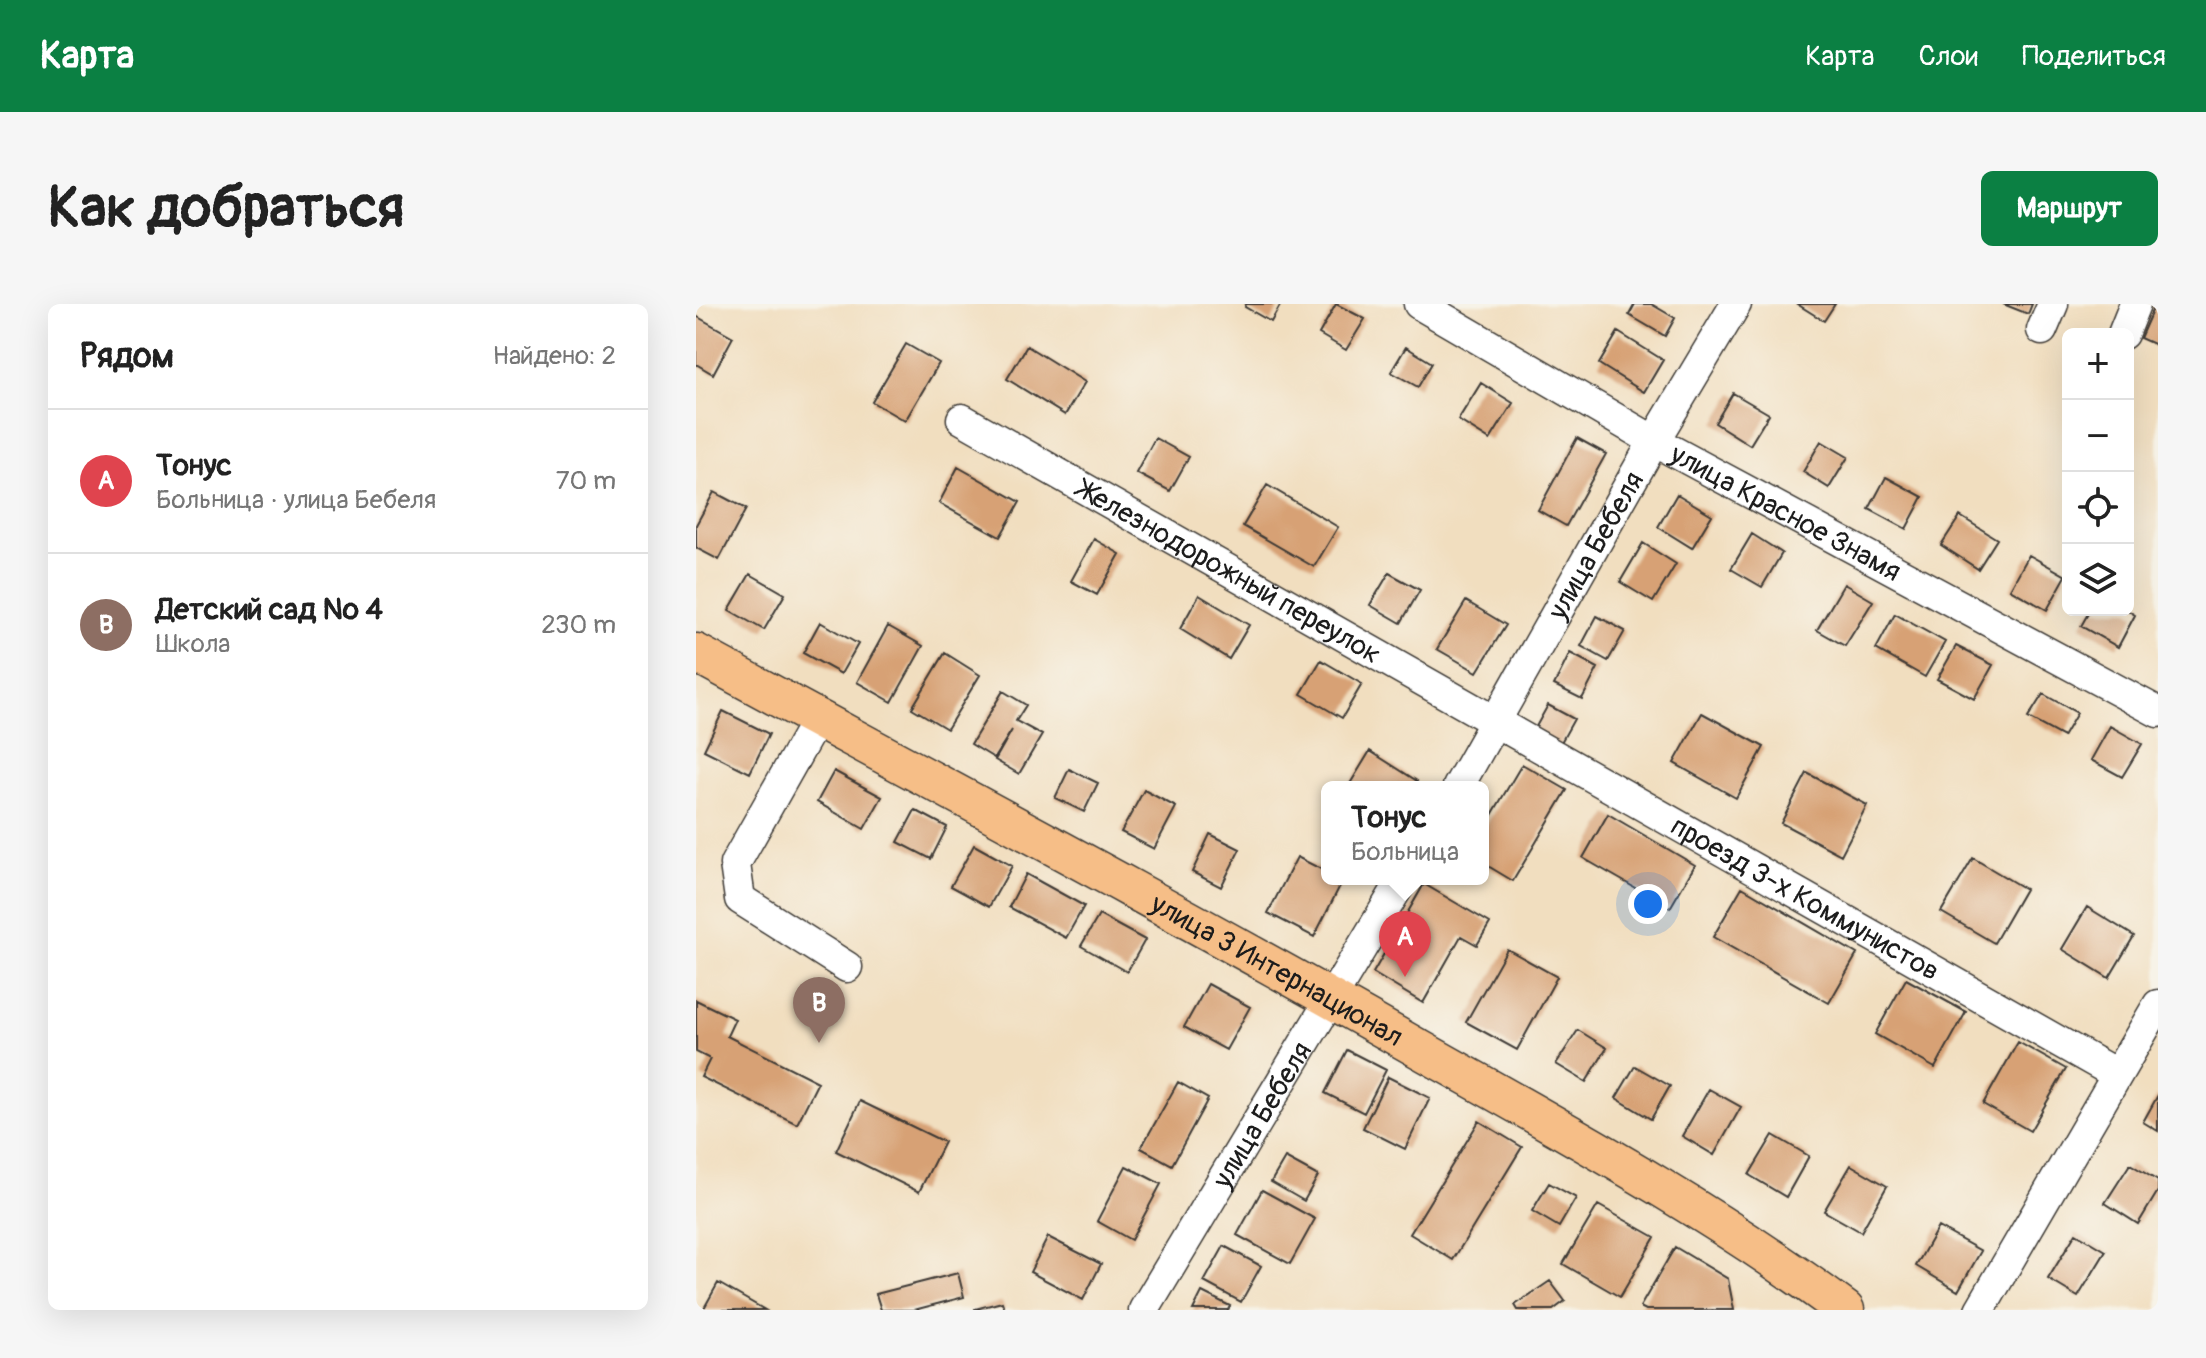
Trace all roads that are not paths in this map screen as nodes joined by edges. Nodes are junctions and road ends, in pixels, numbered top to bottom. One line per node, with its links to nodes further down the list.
1 (1419, 304): 6 (street, улица Красное Знамя)
2 (1736, 304): 6 (street, улица Бебеля)
3 (2135, 304): 4 (street)
4 (2125, 328)
5 (962, 419): 10 (street, Железнодорожный переулок)
6 (1654, 441): 8 (street, улица Красное Знамя); 10 (street, улица Бебеля)
7 (696, 653): 9 (main road, улица 3 Интернационал)
8 (2158, 712)
9 (817, 719): 13 (street); 14 (main road, улица 3 Интернационал)
10 (1496, 723): 11 (street, улица Бебеля); 16 (street, проезд 3-х Коммунистов)
11 (1462, 781)
12 (1399, 885): 14 (street, улица Бебеля)
13 (847, 967)
14 (1331, 998): 17 (street, улица Бебеля); 18 (main road, улица 3 Интернационал)
15 (2158, 1005): 16 (street)
16 (2116, 1074): 19 (street)
17 (1144, 1310)
18 (1845, 1310)
19 (1980, 1310)

